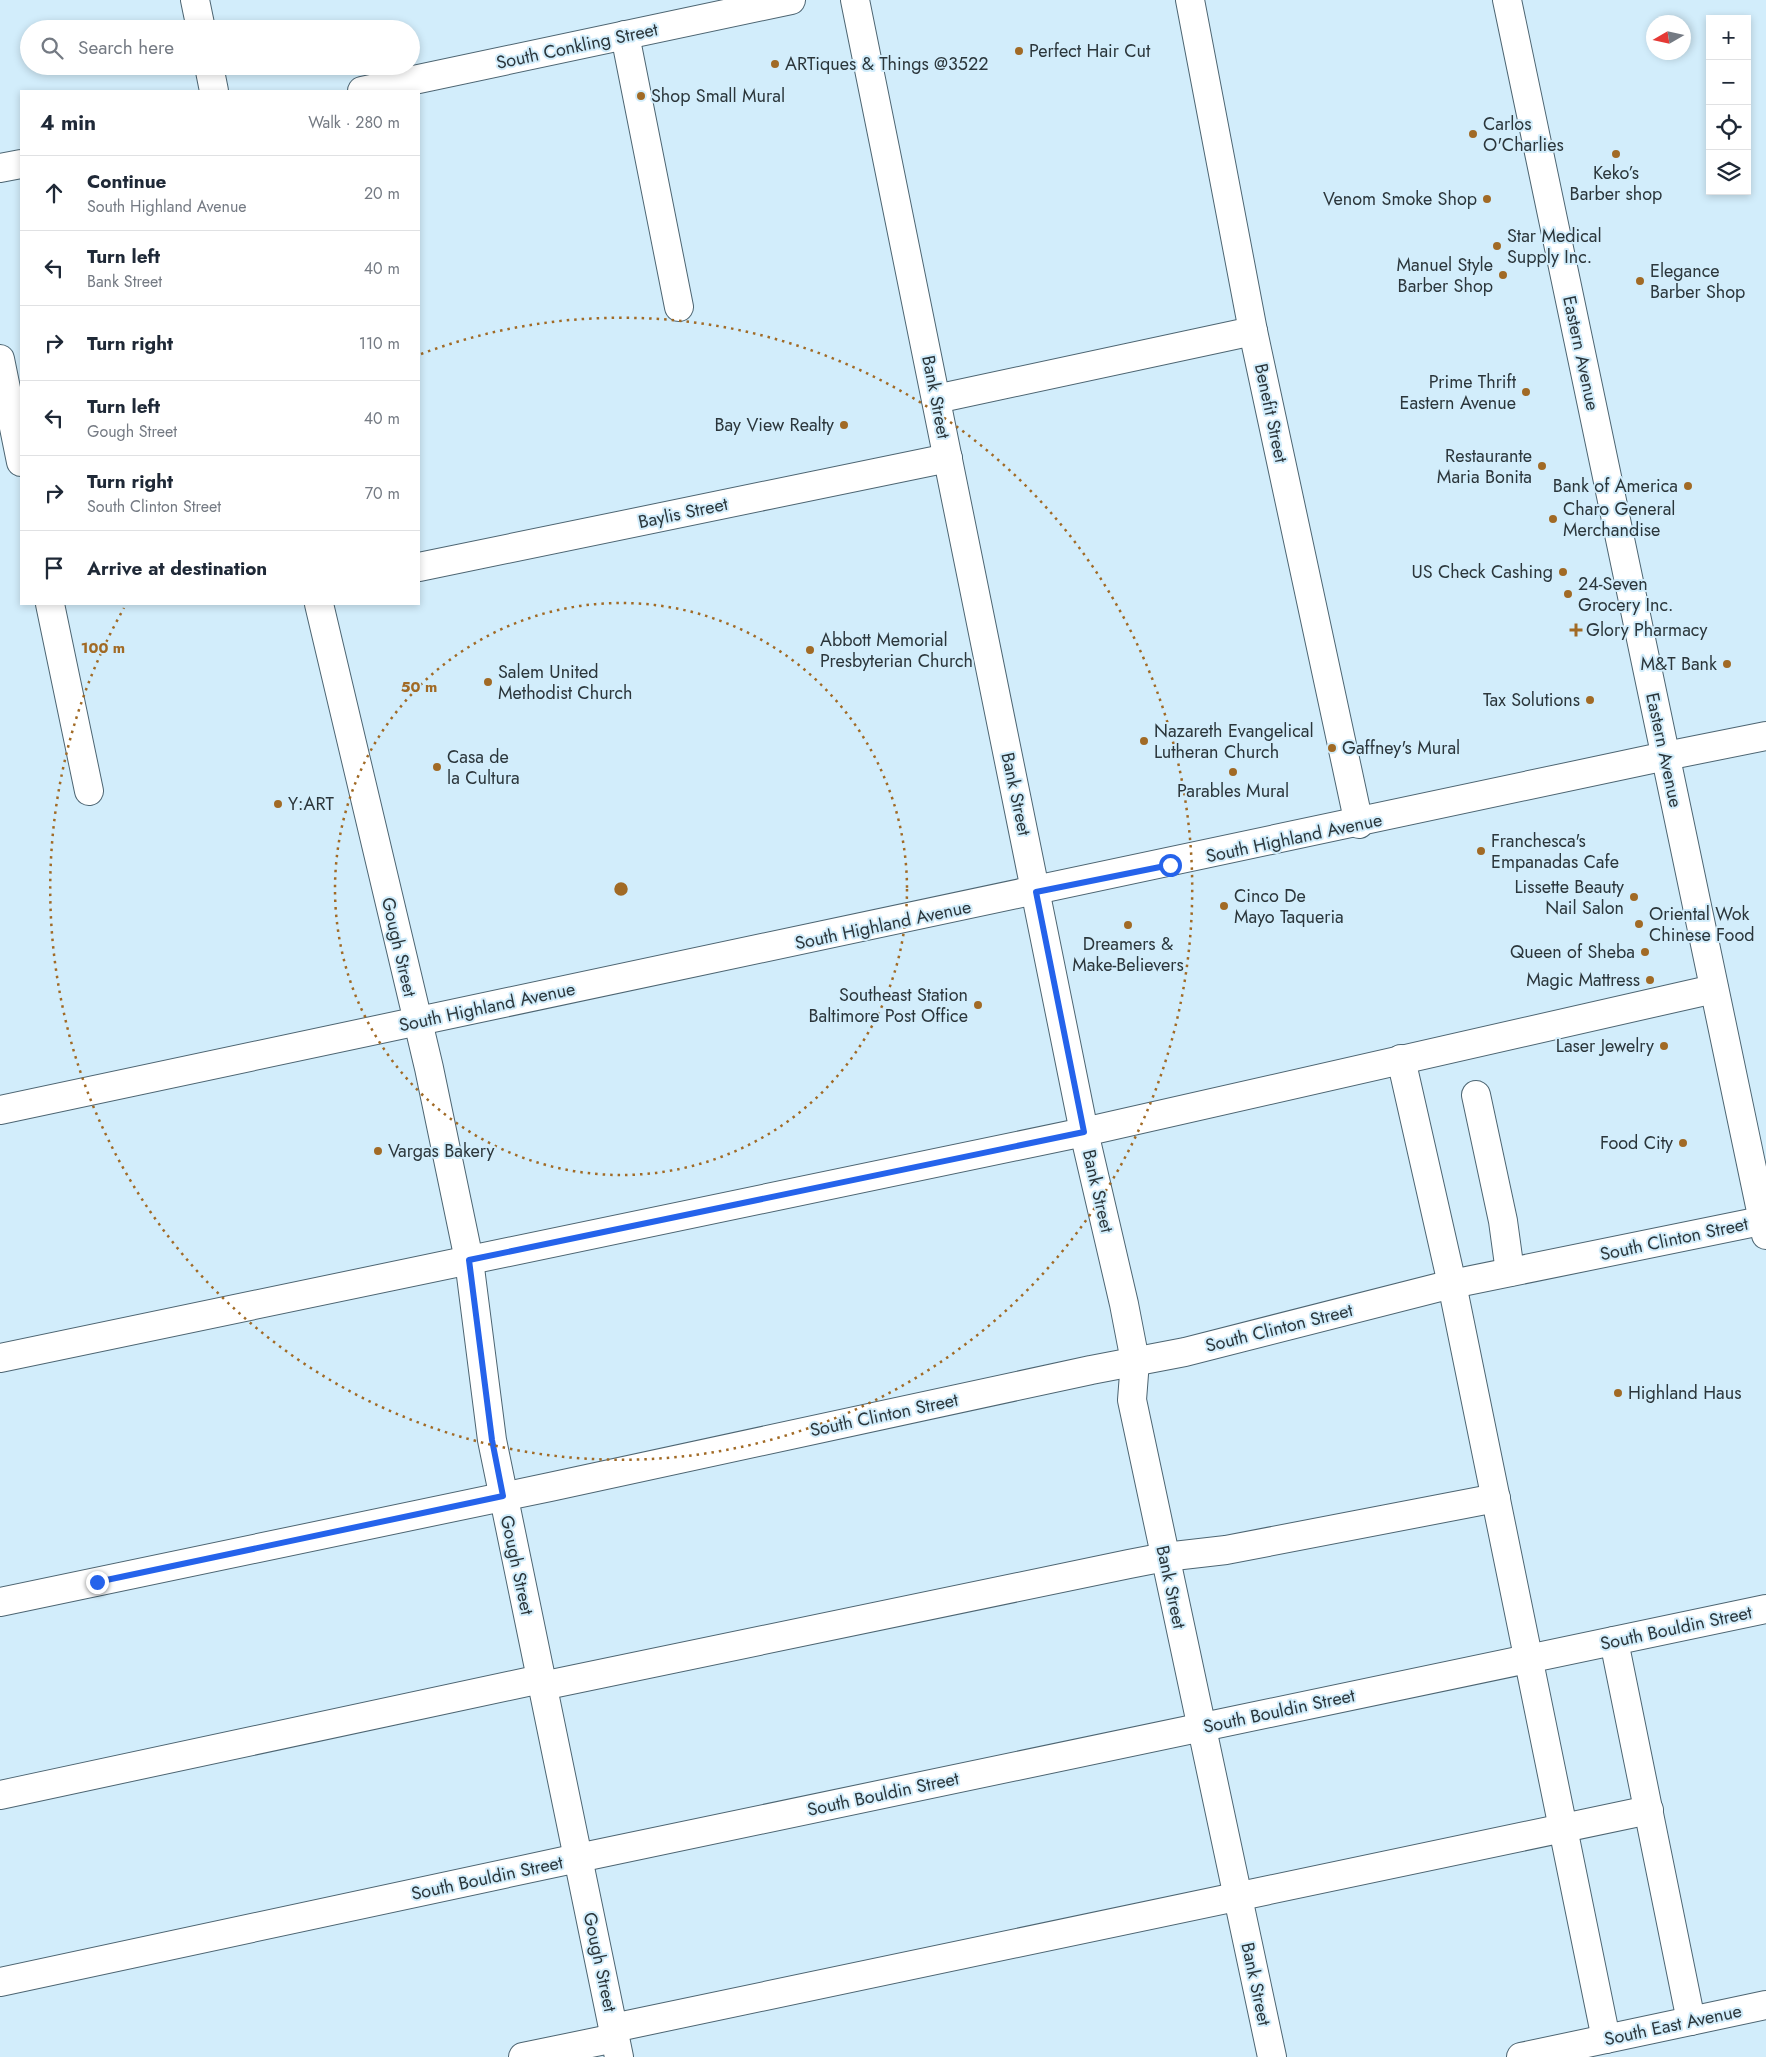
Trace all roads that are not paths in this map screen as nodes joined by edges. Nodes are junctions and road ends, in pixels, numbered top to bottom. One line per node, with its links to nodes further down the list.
1 (195, 0): 6 (street)
2 (791, 0): 7 (street, South Conkling Street)
3 (855, 0): 16 (street, Bank Street)
4 (1190, 0): 14 (street, Benefit Street)
5 (1508, 0): 23 (street, Eastern Avenue)
6 (199, 20)
7 (625, 36): 10 (street, South Conkling Street); 13 (street)
8 (211, 75): 9 (street)
9 (214, 90)
10 (367, 90)
11 (20, 164): 12 (street)
12 (0, 168)
13 (679, 307)
14 (1253, 331): 16 (street); 25 (street, Benefit Street)
15 (0, 359): 17 (street)
16 (936, 399): 18 (street, Bank Street)
17 (20, 457)
18 (948, 458): 19 (street, Baylis Street); 26 (street, Bank Street)
19 (420, 567)
20 (50, 605): 24 (street)
21 (319, 605): 28 (street, Gough Street)
22 (1766, 736): 23 (street, South Highland Avenue)
23 (1666, 756): 25 (street, South Highland Avenue); 27 (street, Eastern Avenue)
24 (89, 791)
25 (1358, 824): 26 (street, South Highland Avenue)
26 (1036, 892): 28 (street, South Highland Avenue); 32 (street, Bank Street)
27 (1714, 989): 29 (street); 33 (street, Eastern Avenue)
28 (417, 1021): 31 (street, South Highland Avenue); 34 (street, Gough Street)
29 (1401, 1059): 32 (street); 36 (street)
30 (1476, 1094): 35 (street)
31 (0, 1110)
32 (1084, 1132): 34 (street); 38 (street, Bank Street)
33 (1765, 1226): 35 (street, South Clinton Street)
34 (469, 1260): 37 (street); 39 (street, Gough Street)
35 (1510, 1272): 36 (street, South Clinton Street)
36 (1452, 1284): 38 (street, South Clinton Street); 40 (street)
37 (0, 1358)
38 (1135, 1361): 39 (street, South Clinton Street); 41 (street, Bank Street)
39 (503, 1496): 42 (street, South Clinton Street); 46 (street, Gough Street)
40 (1496, 1498): 41 (street); 45 (street)
41 (1165, 1557): 46 (street); 47 (street, Bank Street)
42 (0, 1602)
43 (1766, 1609): 44 (street, South Bouldin Street)
44 (1614, 1641): 45 (street, South Bouldin Street); 49 (street)
45 (1529, 1659): 47 (street, South Bouldin Street); 50 (street)
46 (542, 1682): 48 (street); 51 (street, Gough Street)
47 (1201, 1728): 51 (street, South Bouldin Street); 52 (street, Bank Street)
48 (0, 1795)
49 (1649, 1810): 50 (street); 55 (street)
50 (1563, 1827): 52 (street); 56 (street)
51 (578, 1858): 53 (street, South Bouldin Street); 57 (street, Gough Street)
52 (1237, 1897): 57 (street); 59 (street, Bank Street)
53 (0, 1982)
54 (1766, 2005): 55 (street, South East Avenue)
55 (1691, 2021): 56 (street, South East Avenue)
56 (1606, 2039): 60 (street, South East Avenue)
57 (616, 2041): 58 (street)
58 (523, 2057)
59 (1272, 2057)
60 (1521, 2057)

